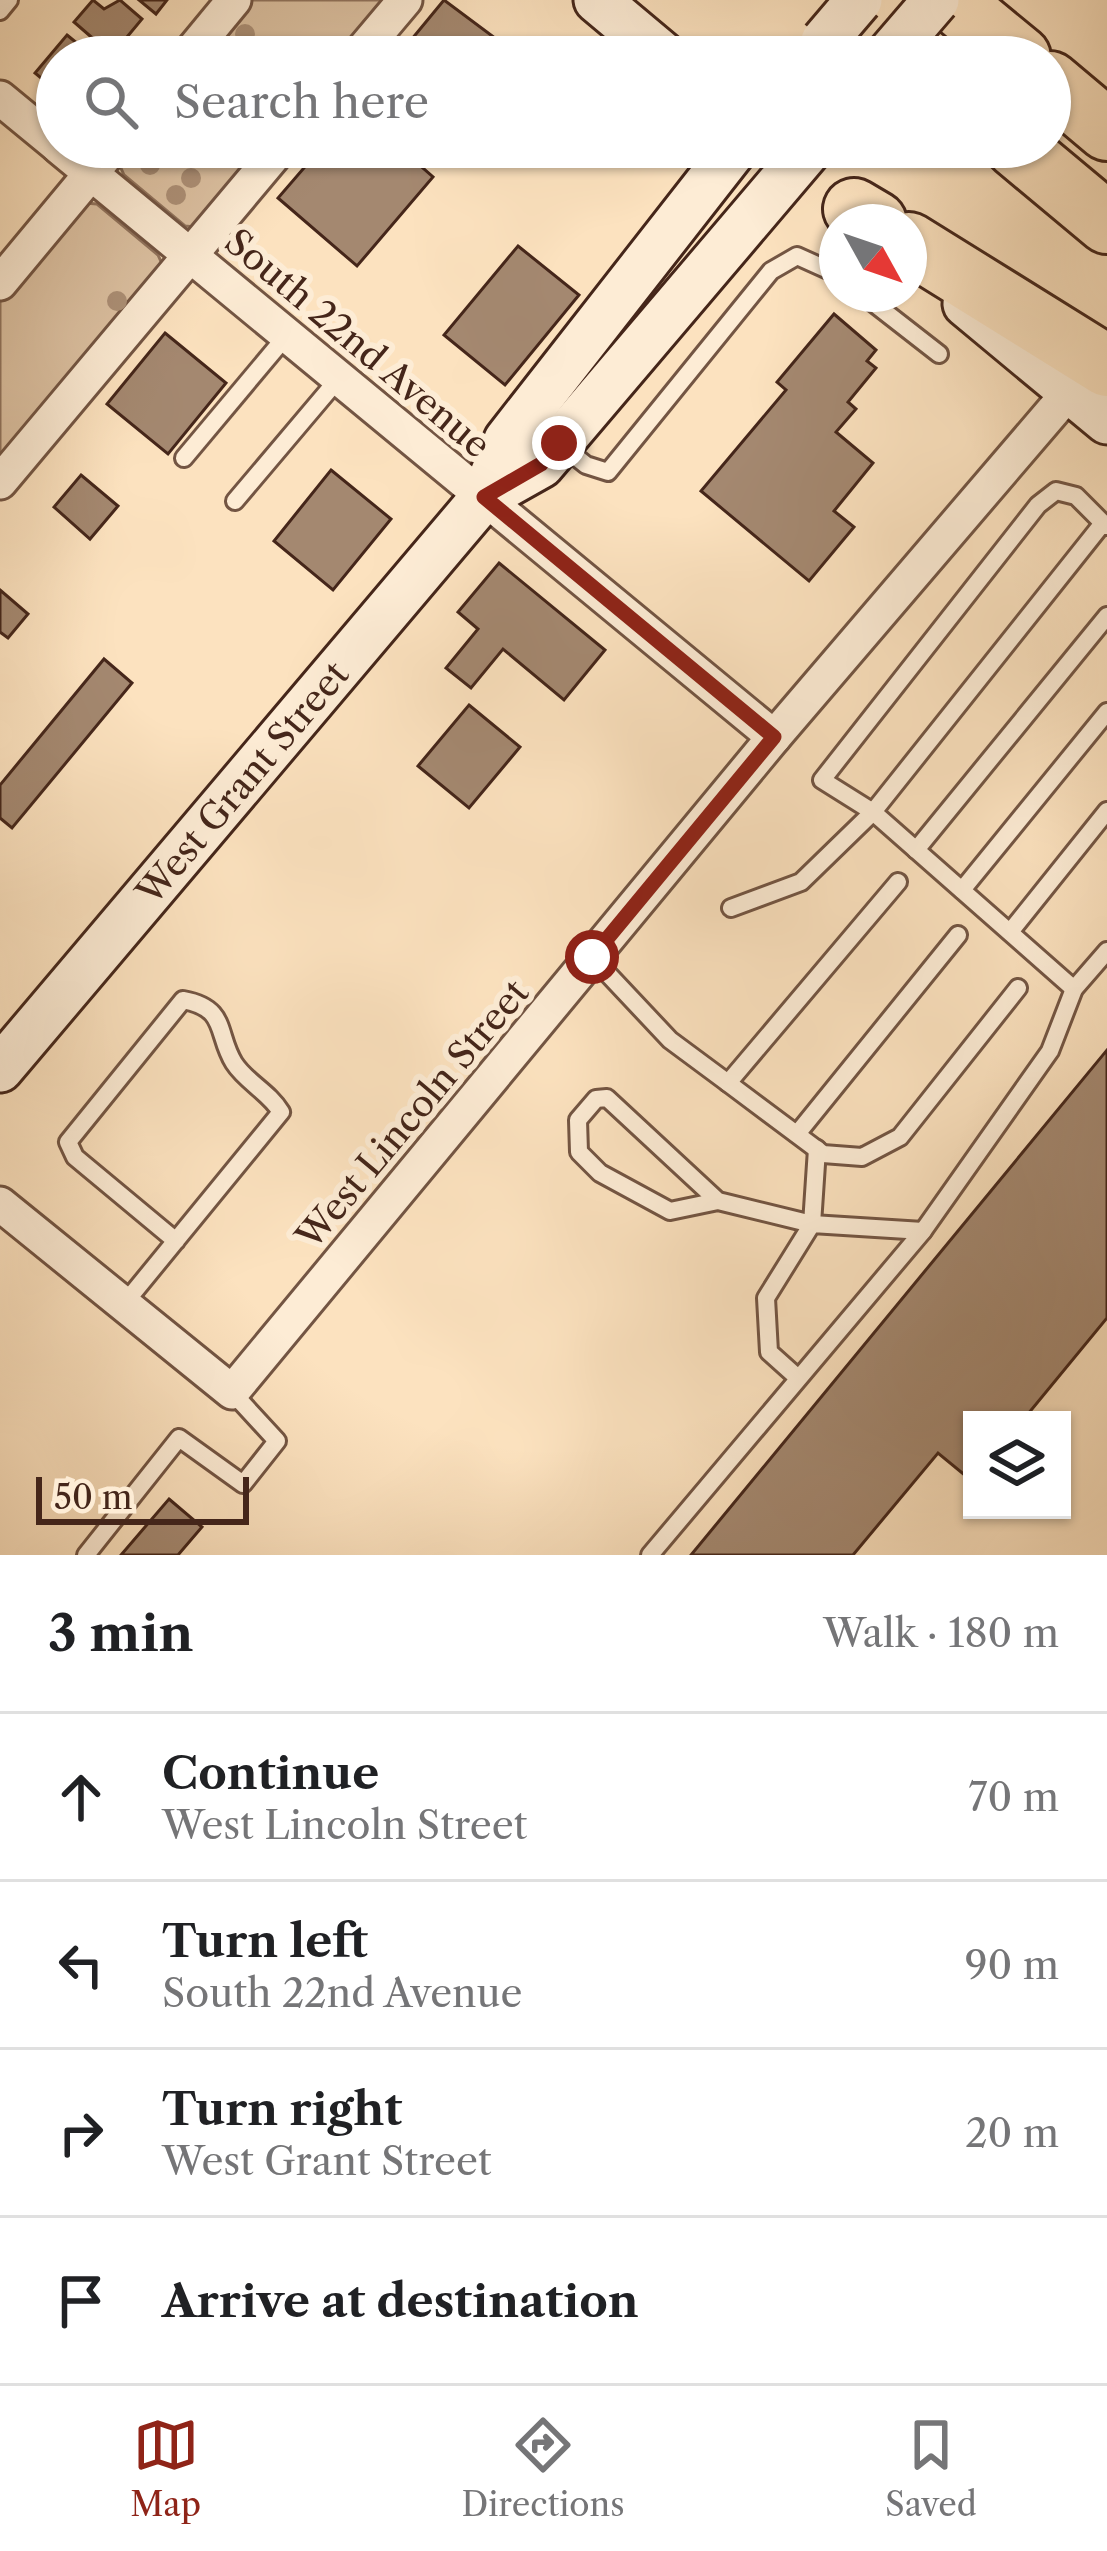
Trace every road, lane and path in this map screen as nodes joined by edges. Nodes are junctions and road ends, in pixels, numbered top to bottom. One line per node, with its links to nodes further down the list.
1 (9, 0): 9 (lane)
2 (234, 0): 10 (street)
3 (405, 0): 11 (street)
4 (596, 0): 12 (main road)
5 (839, 0): 14 (highway)
6 (859, 0): 13 (main road, bridge)
7 (935, 0): 15 (main road, bridge)
8 (951, 0): 16 (highway)
9 (0, 11)
10 (204, 36)
11 (375, 36)
12 (639, 36)
13 (829, 36)
14 (883, 36)
15 (905, 36)
16 (995, 36)
17 (0, 98): 19 (street, South 22nd Avenue)
18 (1071, 100): 20 (highway)
19 (36, 128)
20 (1107, 130)
21 (85, 168): 28 (street, South 22nd Avenue)
22 (97, 168): 28 (street)
23 (263, 168): 31 (street)
24 (720, 168): 45 (main road, West Grant Street)
25 (781, 168): 42 (main road, West Grant Street)
26 (810, 168): 29 (main road)
27 (1041, 168): 30 (highway)
28 (92, 174): 31 (street, South 22nd Avenue); 35 (street)
29 (850, 204)
30 (1107, 223)
31 (190, 255): 37 (street, South 22nd Avenue); 44 (street)
32 (927, 256): 40 (highway)
33 (819, 266): 42 (lane)
34 (927, 267): 40 (main road)
35 (0, 283)
36 (885, 312): 38 (lane)
37 (287, 335): 39 (street, South 22nd Avenue); 43 (lane)
38 (939, 354)
39 (339, 378): 45 (street, South 22nd Avenue); 46 (lane)
40 (1089, 378): 41 (main road); 50 (street, West Lincoln Street)
41 (1107, 421)
42 (559, 443): 45 (main road, West Grant Street)
43 (184, 458)
44 (0, 482)
45 (484, 497): 50 (street, South 22nd Avenue); 63 (main road, West Grant Street)
46 (235, 501)
47 (1105, 524): 52 (lane); 52 (lane)
48 (1107, 616): 53 (lane)
49 (1107, 712): 55 (lane)
50 (774, 737): 60 (street, West Lincoln Street)
51 (1107, 811): 57 (lane)
52 (873, 812): 53 (lane); 56 (lane)
53 (916, 850): 55 (lane)
54 (898, 882): 64 (lane)
55 (962, 890): 57 (lane)
56 (731, 908)
57 (1010, 932): 62 (lane)
58 (958, 935): 65 (lane)
59 (1107, 950): 62 (lane)
60 (592, 957): 64 (lane); 74 (street, West Lincoln Street)
61 (1018, 988): 66 (lane)
62 (1074, 989): 70 (lane)
63 (0, 1069)
64 (728, 1083): 65 (lane)
65 (797, 1134): 66 (lane)
66 (817, 1149): 69 (lane)
67 (718, 1201): 67 (lane); 69 (lane)
68 (0, 1204): 72 (street)
69 (812, 1224): 70 (lane); 73 (lane)
70 (922, 1231): 73 (lane)
71 (176, 1241): 71 (lane); 72 (lane)
72 (124, 1304): 74 (street)
73 (798, 1378): 76 (lane)
74 (232, 1392): 75 (lane)
75 (86, 1555)
76 (650, 1555)

